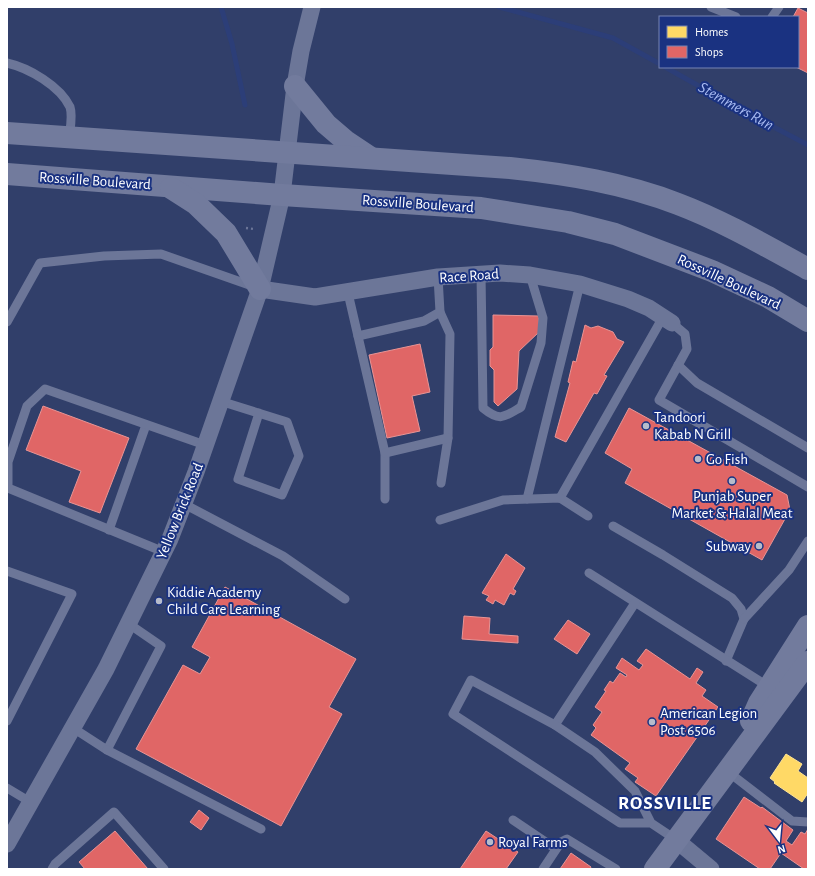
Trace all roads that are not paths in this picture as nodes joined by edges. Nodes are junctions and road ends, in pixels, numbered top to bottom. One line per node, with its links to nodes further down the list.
1 (312, 7): 7 (street, Yellow Brick Road)
2 (711, 7): 4 (lane)
3 (779, 7): 5 (lane)
4 (734, 16)
5 (773, 16)
6 (7, 63): 9 (lane)
7 (295, 86): 10 (street, Yellow Brick Road); 11 (main road)
8 (7, 133): 9 (main road)
9 (69, 138): 10 (main road)
10 (286, 152): 11 (main road); 14 (street, Yellow Brick Road)
11 (372, 158): 15 (main road)
12 (7, 174): 13 (main road, Rossville Boulevard)
13 (168, 187): 14 (main road, Rossville Boulevard); 20 (main road)
14 (282, 195): 20 (street, Yellow Brick Road); 24 (main road, Rossville Boulevard)
15 (808, 269)
16 (481, 274): 17 (street, Race Road); 17 (lane); 18 (street, Race Road)
17 (530, 274): 19 (street, Race Road)
18 (438, 277): 21 (street, Race Road); 22 (lane)
19 (580, 284): 23 (street, Race Road); 39 (lane)
20 (260, 289): 21 (street, Race Road); 25 (lane); 28 (street, Yellow Brick Road)
21 (348, 293): 26 (lane)
22 (440, 312): 26 (lane); 31 (lane)
23 (668, 320): 27 (lane); 37 (lane)
24 (808, 321)
25 (7, 322)
26 (358, 336): 34 (lane)
27 (678, 365): 33 (lane); 36 (lane)
28 (220, 400): 29 (lane); 32 (street, Yellow Brick Road)
29 (259, 413): 29 (lane)
30 (146, 424): 32 (lane); 44 (lane); 44 (lane)
31 (448, 438): 34 (lane); 35 (lane)
32 (205, 445): 40 (street, Yellow Brick Road)
33 (808, 448)
34 (385, 453): 38 (lane)
35 (440, 483)
36 (808, 487)
37 (560, 498): 39 (lane); 41 (lane)
38 (386, 499)
39 (527, 499): 42 (lane)
40 (184, 504): 46 (street, Yellow Brick Road); 49 (lane)
41 (588, 516)
42 (440, 520)
43 (614, 526): 51 (lane)
44 (109, 530): 46 (lane)
45 (808, 541): 51 (lane)
46 (164, 552): 52 (street, Yellow Brick Road)
47 (7, 571): 57 (lane)
48 (589, 573): 50 (lane)
49 (346, 599)
50 (635, 603): 54 (lane); 58 (lane)
51 (744, 619): 54 (lane)
52 (129, 624): 59 (street, Yellow Brick Road); 60 (lane)
53 (808, 626): 56 (main road)
54 (726, 661): 56 (lane)
55 (808, 662): 61 (main road)
56 (769, 687): 61 (main road)
57 (7, 721)
58 (555, 725): 66 (lane); 66 (lane)
59 (74, 728): 60 (lane); 63 (street, Yellow Brick Road)
60 (107, 750): 67 (lane)
61 (730, 766): 65 (lane); 68 (main road)
62 (7, 788): 63 (lane)
63 (32, 803): 69 (street, Yellow Brick Road)
64 (513, 820): 70 (lane)
65 (808, 822)
66 (651, 823): 68 (lane)
67 (261, 829)
68 (675, 840): 75 (main road); 76 (street)
69 (7, 844)
70 (556, 849): 73 (lane); 74 (lane)
71 (52, 869): 72 (lane)
72 (164, 869)
73 (543, 869)
74 (616, 869)
75 (655, 869)
76 (711, 869)

